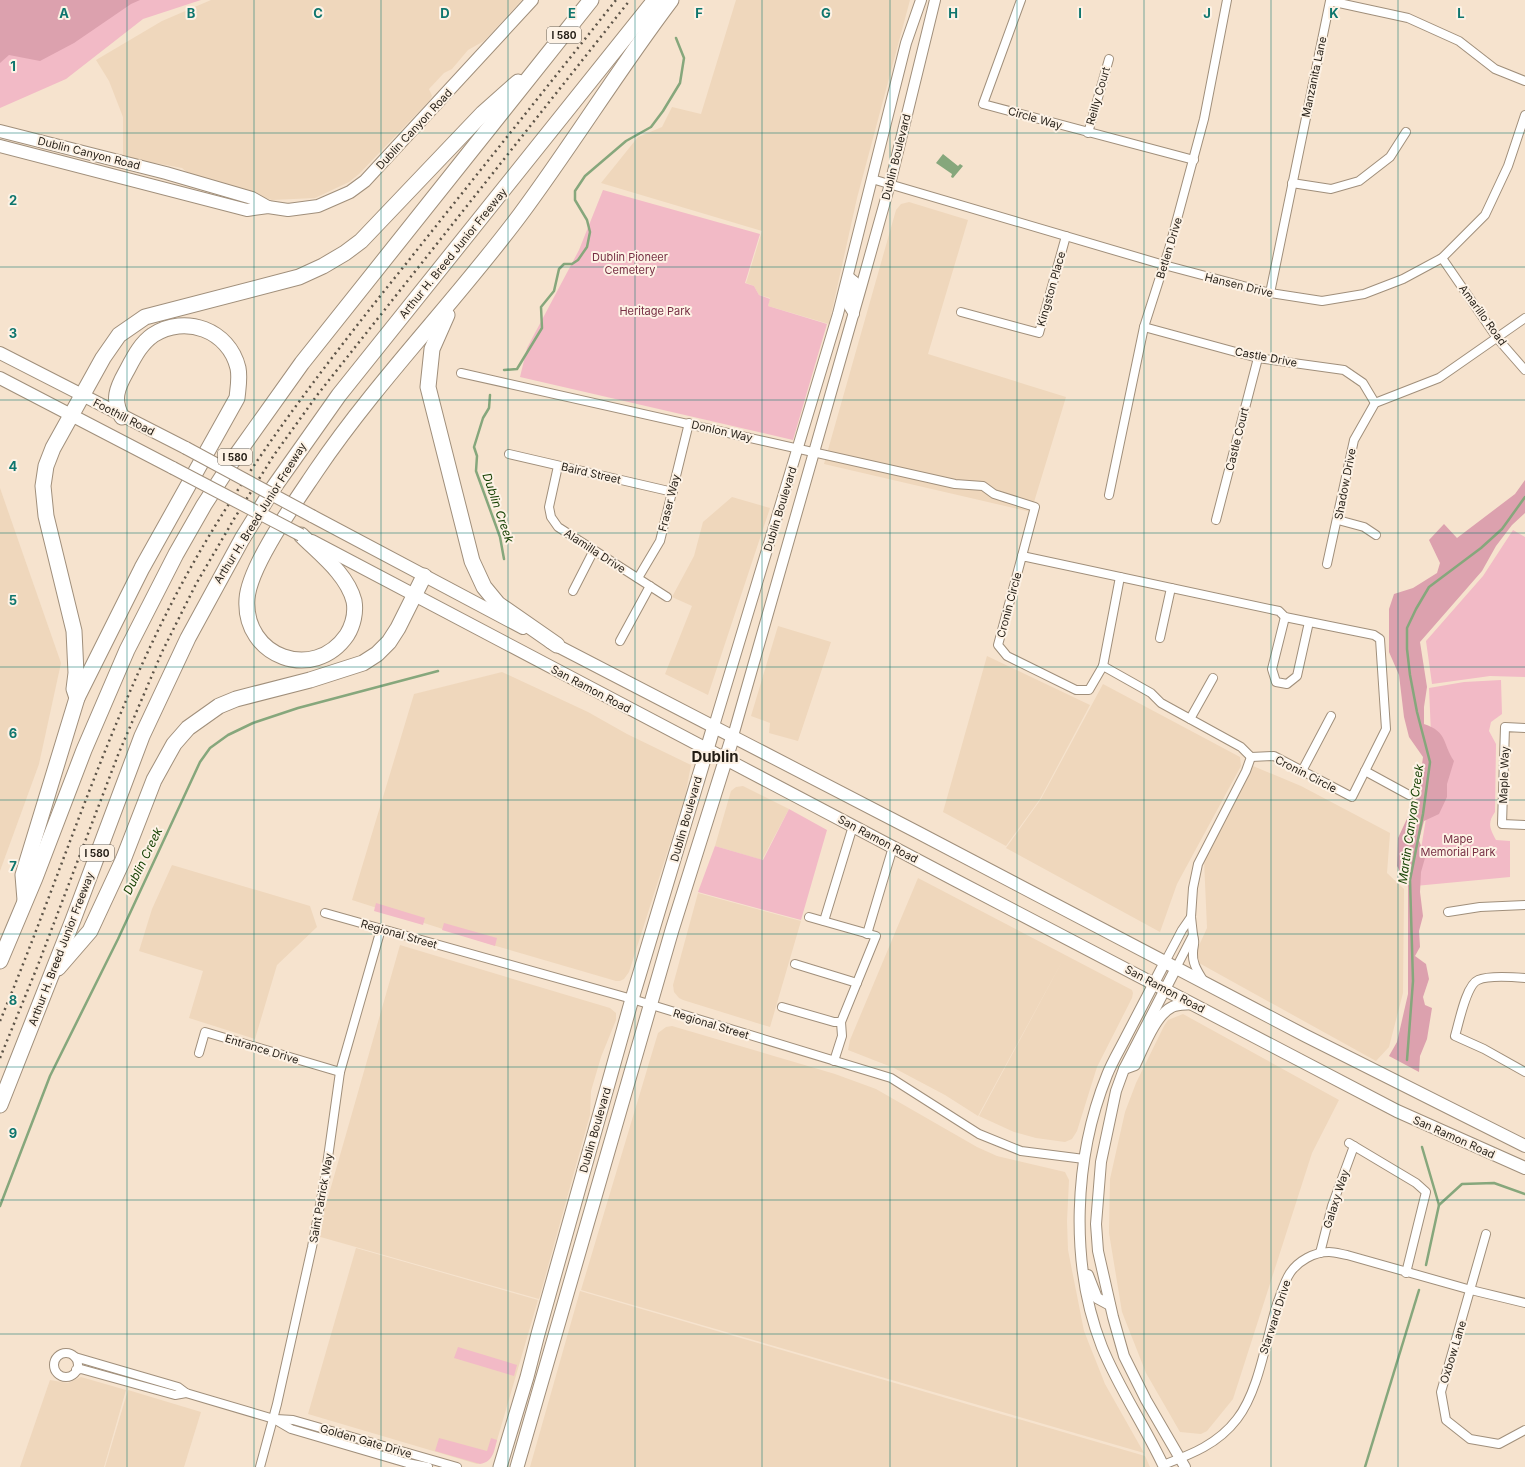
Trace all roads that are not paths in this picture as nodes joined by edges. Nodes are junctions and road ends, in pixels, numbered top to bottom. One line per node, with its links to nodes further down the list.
1 (532, 0): 21 (main road, Dublin Canyon Road)
2 (591, 0): 10 (highway, I 580)
3 (655, 0): 101 (highway, Arthur H. Breed Junior Freeway / I 580)
4 (671, 0): 26 (highway)
5 (921, 0): 18 (street, Dublin Boulevard)
6 (935, 0): 20 (street, Dublin Boulevard)
7 (1021, 0): 15 (street, Circle Way)
8 (1228, 0): 17 (street, Betlen Drive)
9 (1109, 59): 15 (street, Reilly Court)
10 (536, 69): 38 (highway); 88 (highway, I 580)
11 (1525, 81): 19 (street, Manzanita Lane)
12 (1525, 115): 23 (street, Hansen Drive)
13 (0, 131): 21 (main road, Dublin Canyon Road)
14 (1406, 132): 19 (street)
15 (1088, 133): 17 (street, Circle Way)
16 (0, 146): 21 (main road, Dublin Canyon Road)
17 (1194, 160): 24 (street, Betlen Drive)
18 (872, 179): 20 (street, Hansen Drive); 25 (street, Dublin Boulevard)
19 (1292, 182): 27 (street, Manzanita Lane)
20 (890, 184): 22 (street, Hansen Drive); 29 (street, Dublin Boulevard)
21 (268, 207)
22 (1066, 236): 24 (street, Hansen Drive); 28 (street, Kingston Place)
23 (1442, 258): 27 (street, Hansen Drive); 32 (street, Amarillo Road)
24 (1164, 266): 27 (street, Hansen Drive); 31 (street, Betlen Drive)
25 (849, 277): 29 (street, Dublin Boulevard); 43 (street, Dublin Boulevard)
26 (466, 281): 53 (highway); 70 (highway)
27 (1270, 293)
28 (961, 312)
29 (854, 314): 44 (street, Dublin Boulevard)
30 (1525, 318): 32 (street)
31 (1144, 327): 34 (street, Castle Drive); 49 (street, Betlen Drive)
32 (1498, 338): 35 (street, Amarillo Road); 39 (street)
33 (0, 353): 38 (main road, Foothill Road)
34 (1258, 358): 39 (street, Castle Drive); 51 (street, Castle Court)
35 (1525, 370)
36 (461, 373): 42 (street, Donlon Way)
37 (0, 378): 40 (main road, Foothill Road)
38 (82, 396): 40 (highway); 41 (main road, Foothill Road)
39 (1375, 403): 52 (street, Shadow Drive)
40 (71, 415): 50 (main road, Foothill Road, bridge); 73 (highway)
41 (122, 417): 47 (main road, Foothill Road, bridge); 73 (highway)
42 (689, 423): 43 (street, Donlon Way); 48 (street, Fraser Way)
43 (799, 448): 44 (street, Donlon Way); 76 (street, Dublin Boulevard)
44 (814, 452): 56 (street, Donlon Way); 78 (street, Dublin Boulevard)
45 (508, 454): 46 (street, Baird Street)
46 (558, 466): 48 (street, Baird Street); 55 (street, Alamilla Drive)
47 (248, 482): 58 (main road, San Ramon Road, bridge)
48 (673, 492): 60 (street, Fraser Way)
49 (1109, 495)
50 (236, 501): 53 (main road, San Ramon Road, bridge)
51 (1216, 520)
52 (1338, 520): 54 (street); 57 (street, Shadow Drive)
53 (300, 535): 64 (main road, San Ramon Road)
54 (1376, 536)
55 (594, 550): 60 (street, Alamilla Drive); 63 (street)
56 (1022, 556): 59 (street, Cronin Circle); 71 (street, Cronin Circle)
57 (1327, 564)
58 (424, 576): 64 (highway); 70 (main road, San Ramon Road)
59 (1120, 577): 62 (street, Cronin Circle); 71 (street)
60 (638, 578): 61 (street, Alamilla Drive)
61 (650, 586): 65 (street, Alamilla Drive); 69 (street)
62 (1171, 588): 66 (street, Cronin Circle); 68 (street)
63 (572, 591)
64 (415, 596): 79 (main road, San Ramon Road); 101 (highway)
65 (667, 597)
66 (1285, 617): 67 (street, Cronin Circle); 67 (street)
67 (1309, 622): 83 (street, Cronin Circle)
68 (1160, 638)
69 (620, 641)
70 (557, 646): 76 (main road, San Ramon Road)
71 (1103, 666): 75 (street)
72 (1213, 678): 75 (street)
73 (77, 698): 88 (highway)
74 (1331, 716): 82 (street)
75 (1190, 719): 80 (street)
76 (714, 726): 78 (main road, San Ramon Road); 79 (main road, Dublin Boulevard)
77 (1525, 728): 85 (street, Maple Way)
78 (733, 736): 81 (main road, Dublin Boulevard); 100 (main road, San Ramon Road)
79 (707, 750): 81 (main road, San Ramon Road); 106 (main road, Dublin Boulevard)
80 (1251, 757): 82 (street, Cronin Circle); 93 (street)
81 (725, 759): 86 (main road, San Ramon Road); 108 (main road, Dublin Boulevard)
82 (1302, 771): 83 (street, Cronin Circle)
83 (1365, 771): 84 (street)
84 (1409, 795)
85 (1525, 825)
86 (853, 826): 87 (main road, San Ramon Road); 94 (street)
87 (893, 847): 96 (street); 105 (main road, San Ramon Road)
88 (25, 900): 98 (highway, I 580)
89 (1525, 905): 90 (street)
90 (1448, 912)
91 (325, 913): 95 (street, Regional Street)
92 (809, 917): 94 (street)
93 (1191, 918): 97 (street); 100 (street)
94 (824, 921): 96 (street)
95 (382, 929): 106 (street, Regional Street); 114 (street, Saint Patrick Way)
96 (867, 934): 103 (street)
97 (1193, 935): 100 (street); 104 (street)
98 (0, 961)
99 (795, 964): 103 (street)
100 (1170, 965): 104 (main road, San Ramon Road); 105 (street)
101 (51, 977): 116 (highway, Arthur H. Breed Junior Freeway / I 580)
102 (1525, 978): 115 (street)
103 (857, 982): 110 (street)
104 (1205, 983): 117 (main road, San Ramon Road)
105 (1159, 986): 107 (main road, San Ramon Road); 113 (street); 118 (street)
106 (632, 1000): 108 (street, Regional Street); 121 (main road, Dublin Boulevard)
107 (1194, 1004): 113 (street); 119 (main road, San Ramon Road)
108 (651, 1005): 112 (street, Regional Street); 125 (main road, Dublin Boulevard)
109 (782, 1007): 110 (street)
110 (841, 1022): 112 (street)
111 (199, 1053): 114 (street, Entrance Drive)
112 (834, 1061): 118 (street, Regional Street)
113 (1124, 1069): 130 (street)
114 (340, 1072): 134 (street, Saint Patrick Way)
115 (1525, 1072)
116 (0, 1105)
117 (1525, 1146)
118 (1084, 1160): 123 (street)
119 (1525, 1168)
120 (1486, 1234): 127 (street, Oxbow Lane)
121 (563, 1247): 124 (main road, Dublin Boulevard); 125 (main road)
122 (1320, 1253): 126 (street, Starward Drive); 126 (street, Galaxy Way); 136 (street, Starward Drive)
123 (1082, 1264): 130 (street); 137 (street)
124 (556, 1273): 128 (main road, Dublin Boulevard); 141 (main road, Dublin Boulevard)
125 (574, 1273): 128 (main road, Dublin Boulevard)
126 (1406, 1273): 127 (street, Starward Drive)
127 (1471, 1290): 129 (street, Starward Drive); 135 (street, Oxbow Lane)
128 (568, 1296): 142 (main road, Dublin Boulevard)
129 (1525, 1303)
130 (1110, 1305): 136 (street)
131 (75, 1357): 132 (street); 132 (street); 133 (street, Golden Gate Drive)
132 (76, 1370): 133 (street, Golden Gate Drive)
133 (186, 1393): 134 (street, Golden Gate Drive)
134 (274, 1419): 138 (street, Saint Patrick Way); 139 (street, Golden Gate Drive); 140 (street, Golden Gate Drive)
135 (1525, 1430)
136 (1183, 1463): 137 (street, Starward Drive)
137 (1164, 1466)
138 (260, 1467)
139 (428, 1467)
140 (457, 1467)
141 (500, 1467)
142 (517, 1467)

